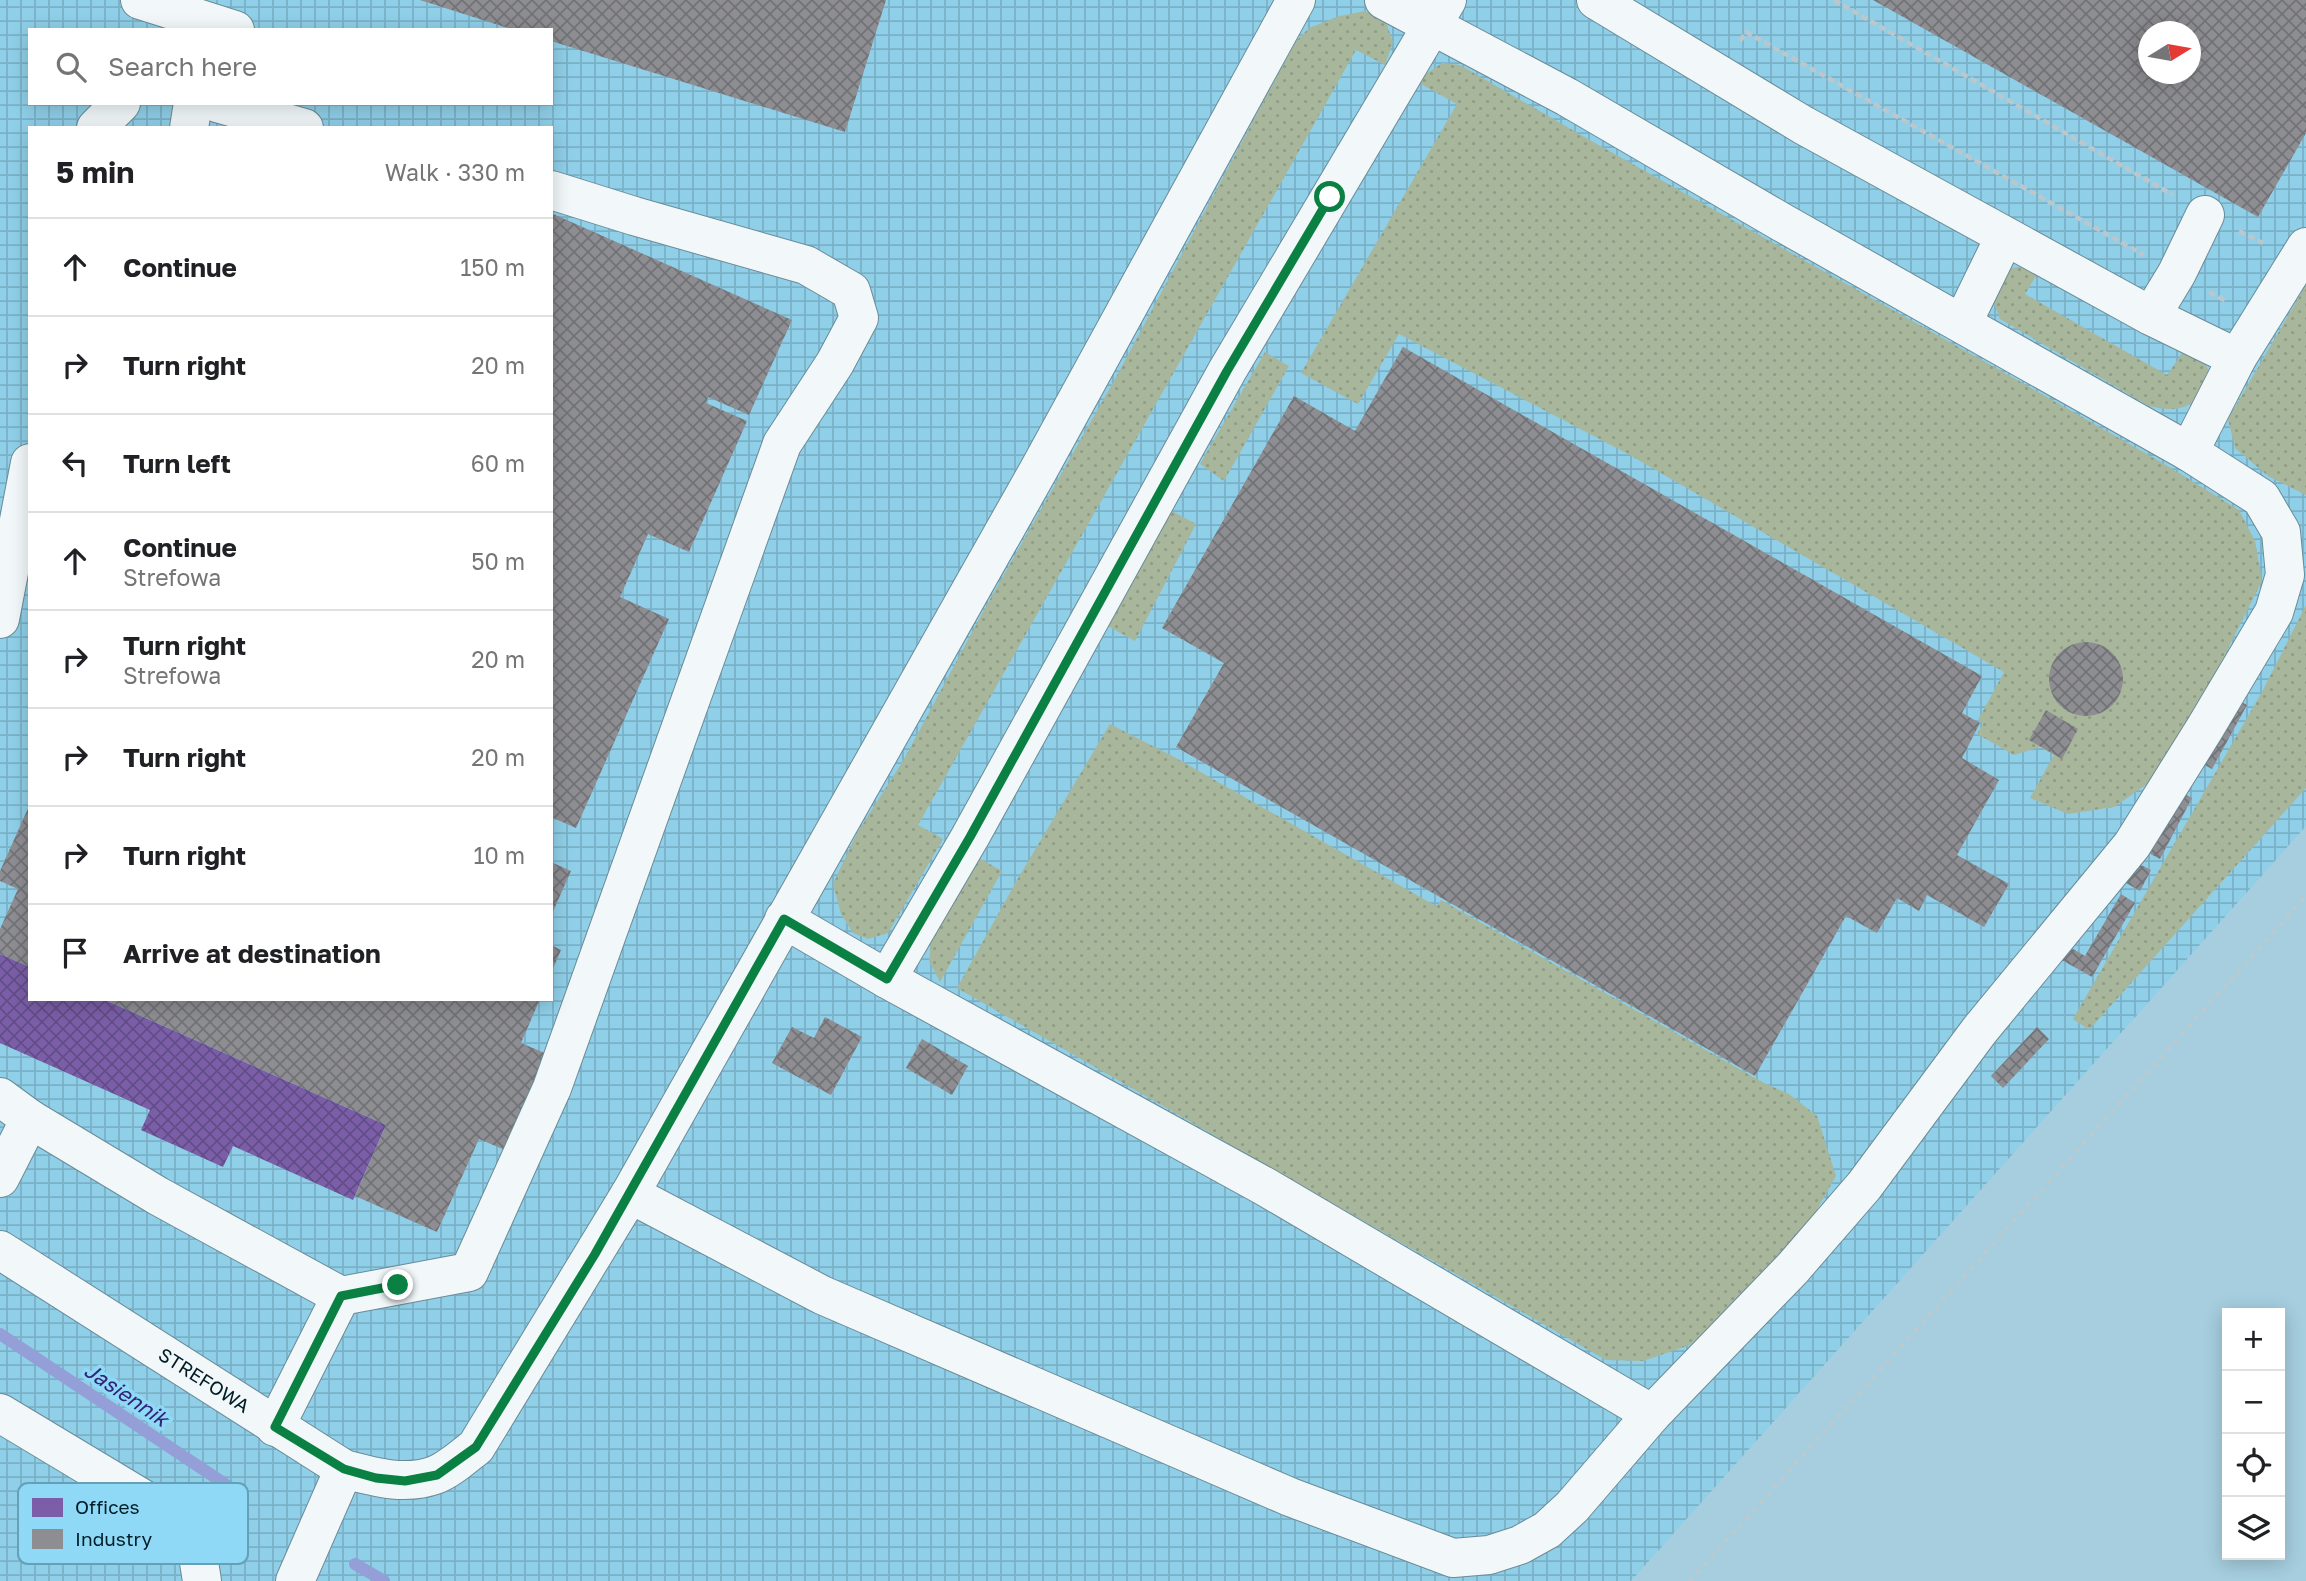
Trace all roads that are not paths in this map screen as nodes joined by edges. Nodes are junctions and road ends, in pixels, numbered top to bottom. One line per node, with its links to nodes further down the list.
1 (140, 0): 6 (street)
2 (1296, 0): 23 (street, STREFOWA)
3 (1384, 0): 5 (street)
4 (1596, 0): 15 (street)
5 (1440, 13): 18 (street); 24 (street)
6 (229, 28)
7 (119, 105): 10 (street)
8 (193, 105): 11 (street)
9 (224, 105): 12 (street)
10 (98, 126)
11 (189, 126)
12 (296, 126)
13 (553, 191): 29 (street)
14 (2205, 215): 17 (street)
15 (2005, 236): 17 (street); 18 (street)
16 (2306, 247): 19 (street)
17 (2151, 316): 19 (street)
18 (1963, 322): 20 (street)
19 (2237, 358): 20 (street)
20 (2189, 452): 31 (street)
21 (28, 473): 22 (street)
22 (0, 619)
23 (784, 919): 24 (street); 27 (street, STREFOWA)
24 (887, 979): 31 (street)
25 (15, 1108): 26 (street); 29 (street)
26 (0, 1178)
27 (630, 1194): 31 (street); 33 (street, STREFOWA)
28 (0, 1250): 32 (street, STREFOWA)
29 (341, 1296): 32 (street)
30 (0, 1413): 34 (street)
31 (1652, 1414)
32 (275, 1427): 33 (street, STREFOWA)
33 (344, 1469): 35 (street)
34 (116, 1483)
35 (295, 1581)

